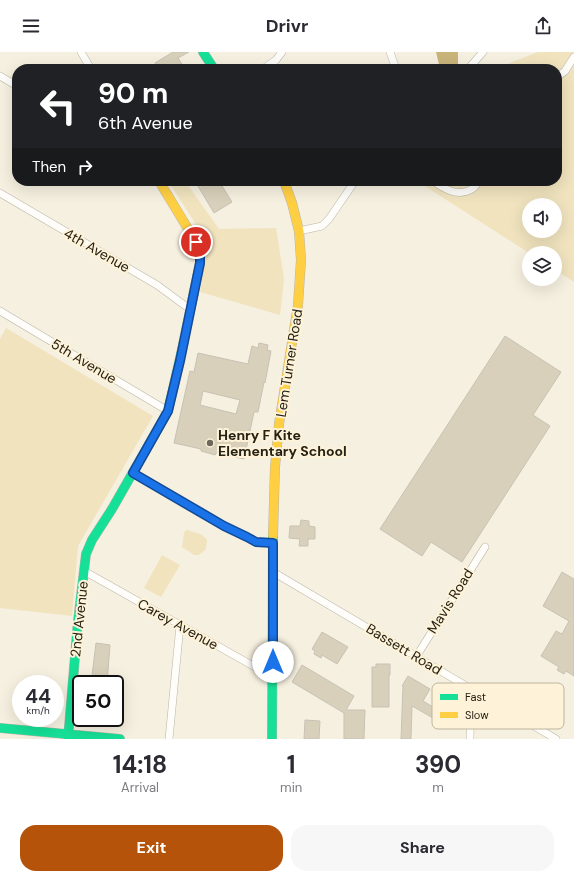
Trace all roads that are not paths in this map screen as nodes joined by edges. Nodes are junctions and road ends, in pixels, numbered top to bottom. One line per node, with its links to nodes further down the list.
1 (81, 52): 7 (street)
2 (203, 52): 8 (main road)
3 (282, 52): 9 (street)
4 (390, 52): 10 (street)
5 (483, 52): 11 (street)
6 (574, 57): 12 (street)
7 (88, 64)
8 (211, 64)
9 (270, 64)
10 (394, 64)
11 (472, 64)
12 (562, 73)
13 (0, 76): 14 (street)
14 (12, 83)
15 (162, 186): 22 (main road, 2nd Avenue)
16 (286, 186): 21 (main road, Lem Turner Road)
17 (352, 186): 21 (street)
18 (440, 186): 19 (street)
19 (474, 186)
20 (0, 193): 22 (street, 4th Avenue)
21 (299, 231): 26 (main road, Lem Turner Road)
22 (191, 310): 24 (main road, 2nd Avenue)
23 (0, 311): 24 (street, 5th Avenue)
24 (168, 411): 25 (main road, 2nd Avenue)
25 (133, 473): 26 (street); 28 (main road, 2nd Avenue)
26 (273, 543): 29 (main road, Lem Turner Road)
27 (485, 547): 31 (street, Mavis Road)
28 (84, 571): 30 (street, Carey Avenue); 36 (main road, 2nd Avenue)
29 (273, 572): 31 (street, Bassett Road); 32 (main road, Lem Turner Road)
30 (180, 625): 32 (street, Carey Avenue); 38 (street)
31 (416, 657): 33 (street, Bassett Road)
32 (273, 677): 39 (main road, Lem Turner Road)
33 (461, 683)
34 (0, 728): 36 (main road)
35 (539, 729): 40 (street, Bassett Road)
36 (68, 737): 37 (main road)
37 (120, 739)
38 (169, 739)
39 (272, 739)
40 (556, 739)

